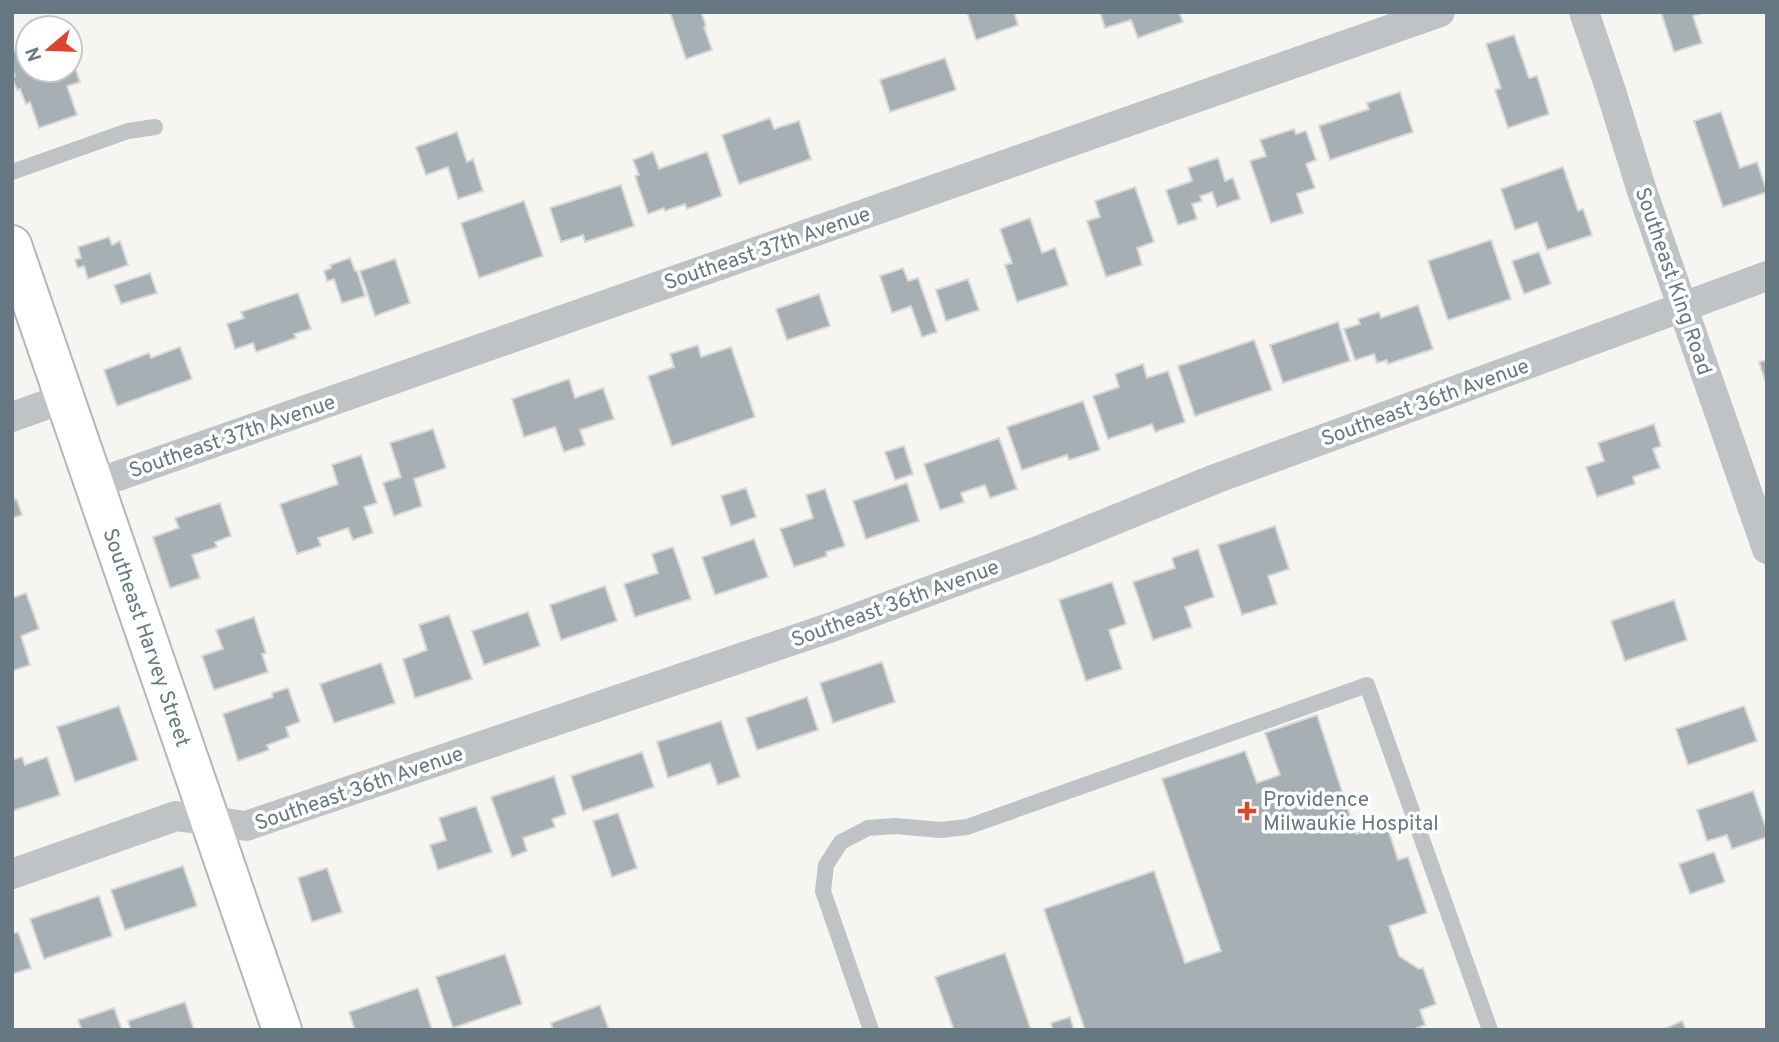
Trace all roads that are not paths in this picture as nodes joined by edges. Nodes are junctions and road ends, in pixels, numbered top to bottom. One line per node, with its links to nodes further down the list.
1 (1440, 12): 10 (street, Southeast 37th Avenue)
2 (1584, 12): 7 (street, Southeast King Road)
3 (155, 127): 4 (lane)
4 (12, 172)
5 (12, 245): 8 (street, Southeast Harvey Street)
6 (1767, 276): 7 (street, Southeast 36th Avenue)
7 (1683, 307): 11 (street, Southeast King Road); 12 (street, Southeast 36th Avenue)
8 (65, 398): 9 (street); 10 (street, Southeast Harvey Street)
9 (12, 416)
10 (95, 484): 12 (street, Southeast Harvey Street)
11 (1767, 549)
12 (211, 821): 13 (street, Southeast 36th Avenue); 14 (street, Southeast Harvey Street)
13 (12, 874)
14 (282, 1030)
15 (871, 1030): 16 (lane)
16 (1490, 1030)

